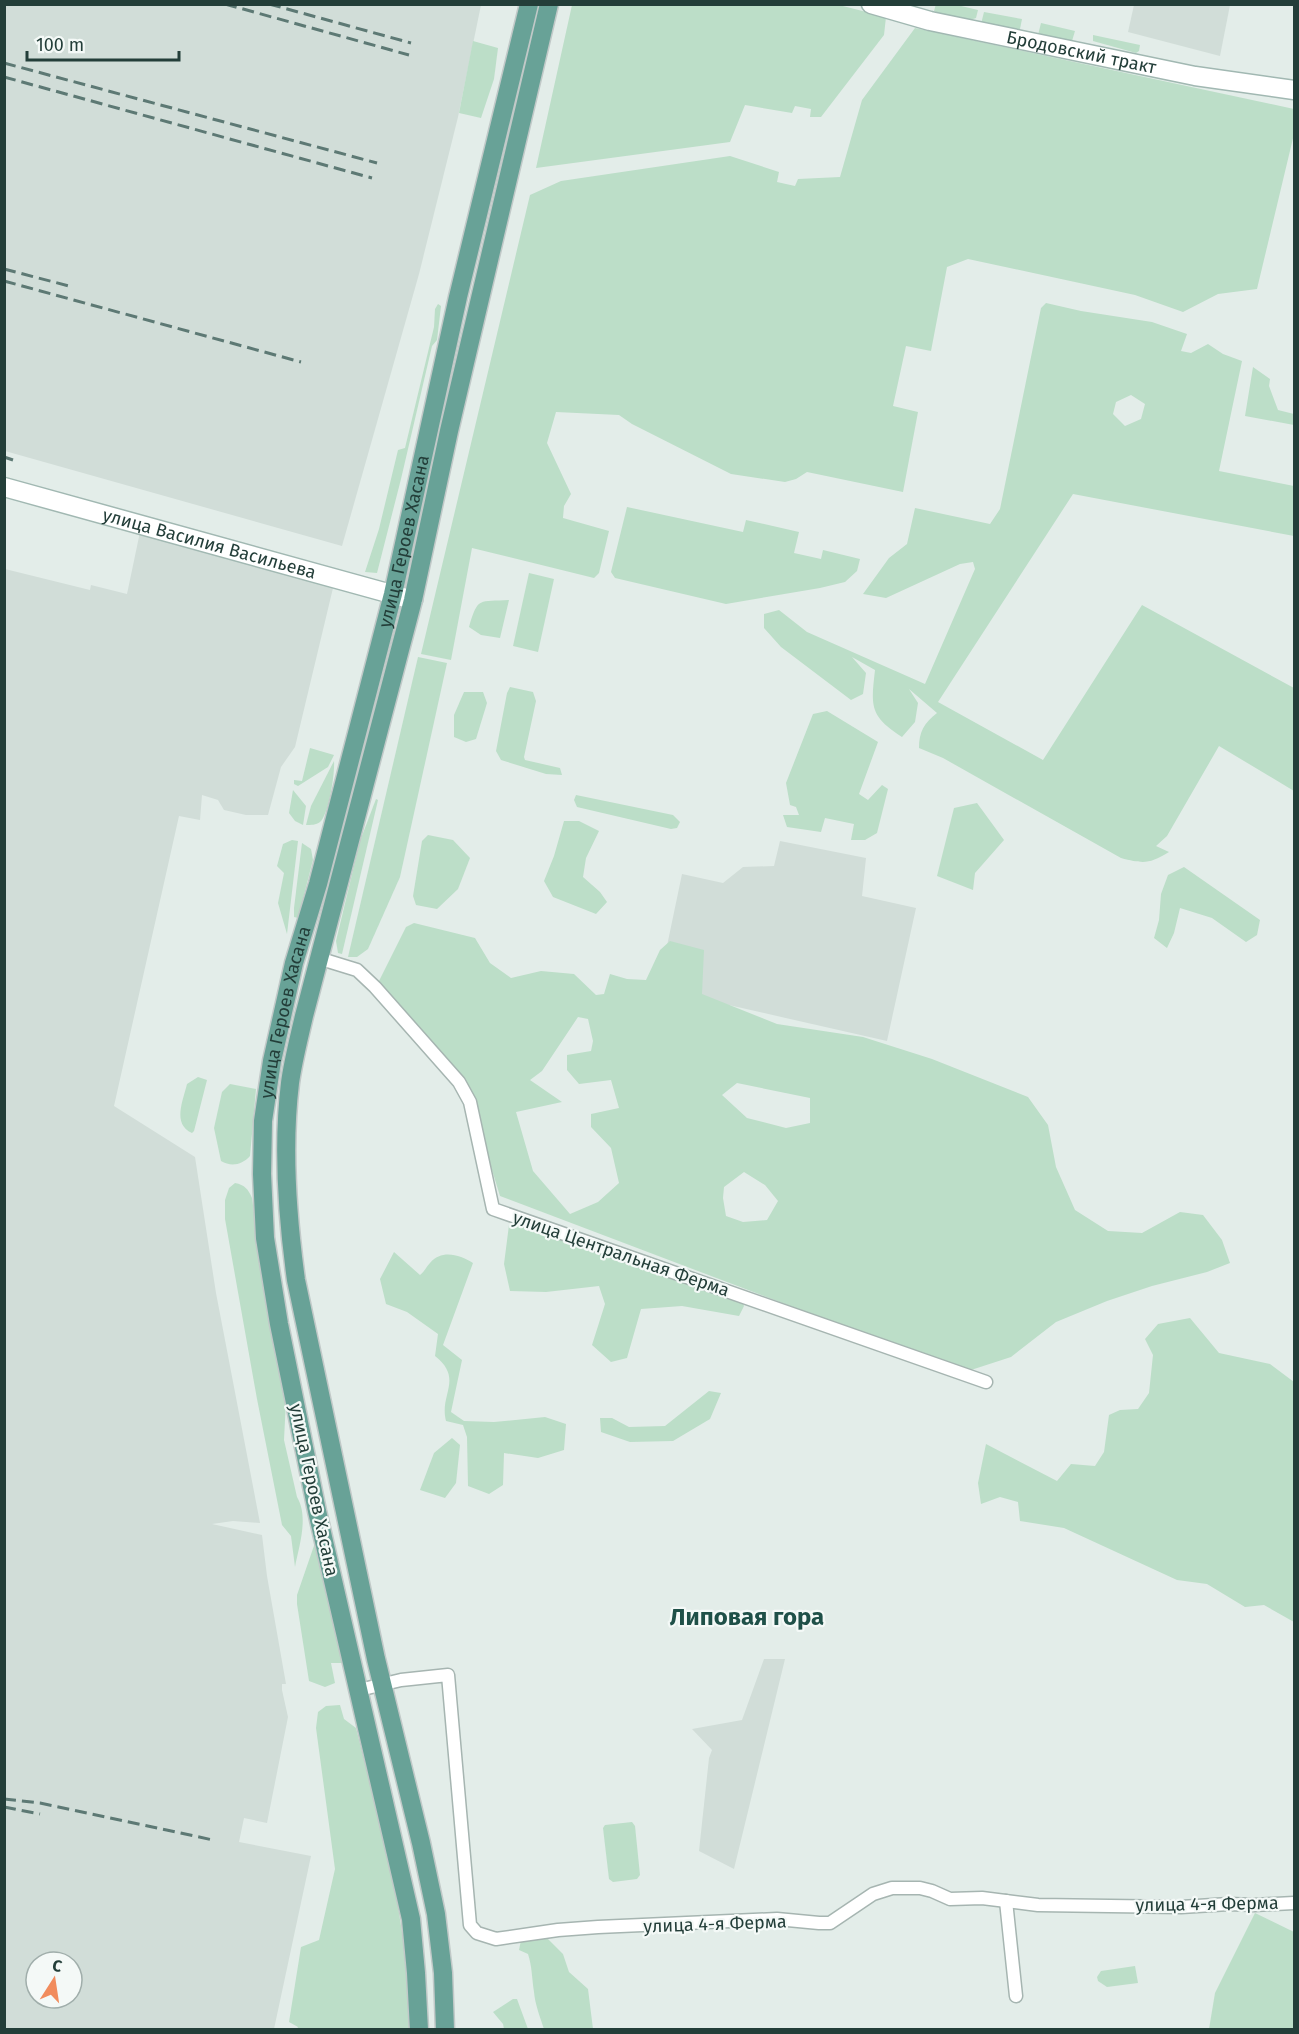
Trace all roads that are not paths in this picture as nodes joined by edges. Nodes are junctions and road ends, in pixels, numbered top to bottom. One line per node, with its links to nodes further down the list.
1 (549, 4): 7 (main road, улица Героев Хасана)
2 (871, 4): 4 (street, Бродовский тракт)
3 (527, 6): 6 (main road, улица Героев Хасана)
4 (1294, 90)
5 (4, 487): 6 (street, улица Василия Васильева)
6 (393, 594): 7 (street, улица Василия Васильева); 11 (main road, улица Героев Хасана)
7 (413, 600): 8 (main road, улица Героев Хасана)
8 (318, 958): 9 (street, улица Центральная Ферма); 10 (main road, улица Героев Хасана)
9 (986, 1382)
10 (382, 1684): 11 (street, улица 4-я Ферма); 12 (street, улица 4-я Ферма); 16 (main road, улица Героев Хасана)
11 (358, 1690): 15 (main road, улица Героев Хасана)
12 (1006, 1901): 13 (street, улица 4-я Ферма); 14 (street)
13 (1294, 1903)
14 (1016, 1996)
15 (419, 2030)
16 (445, 2030)

